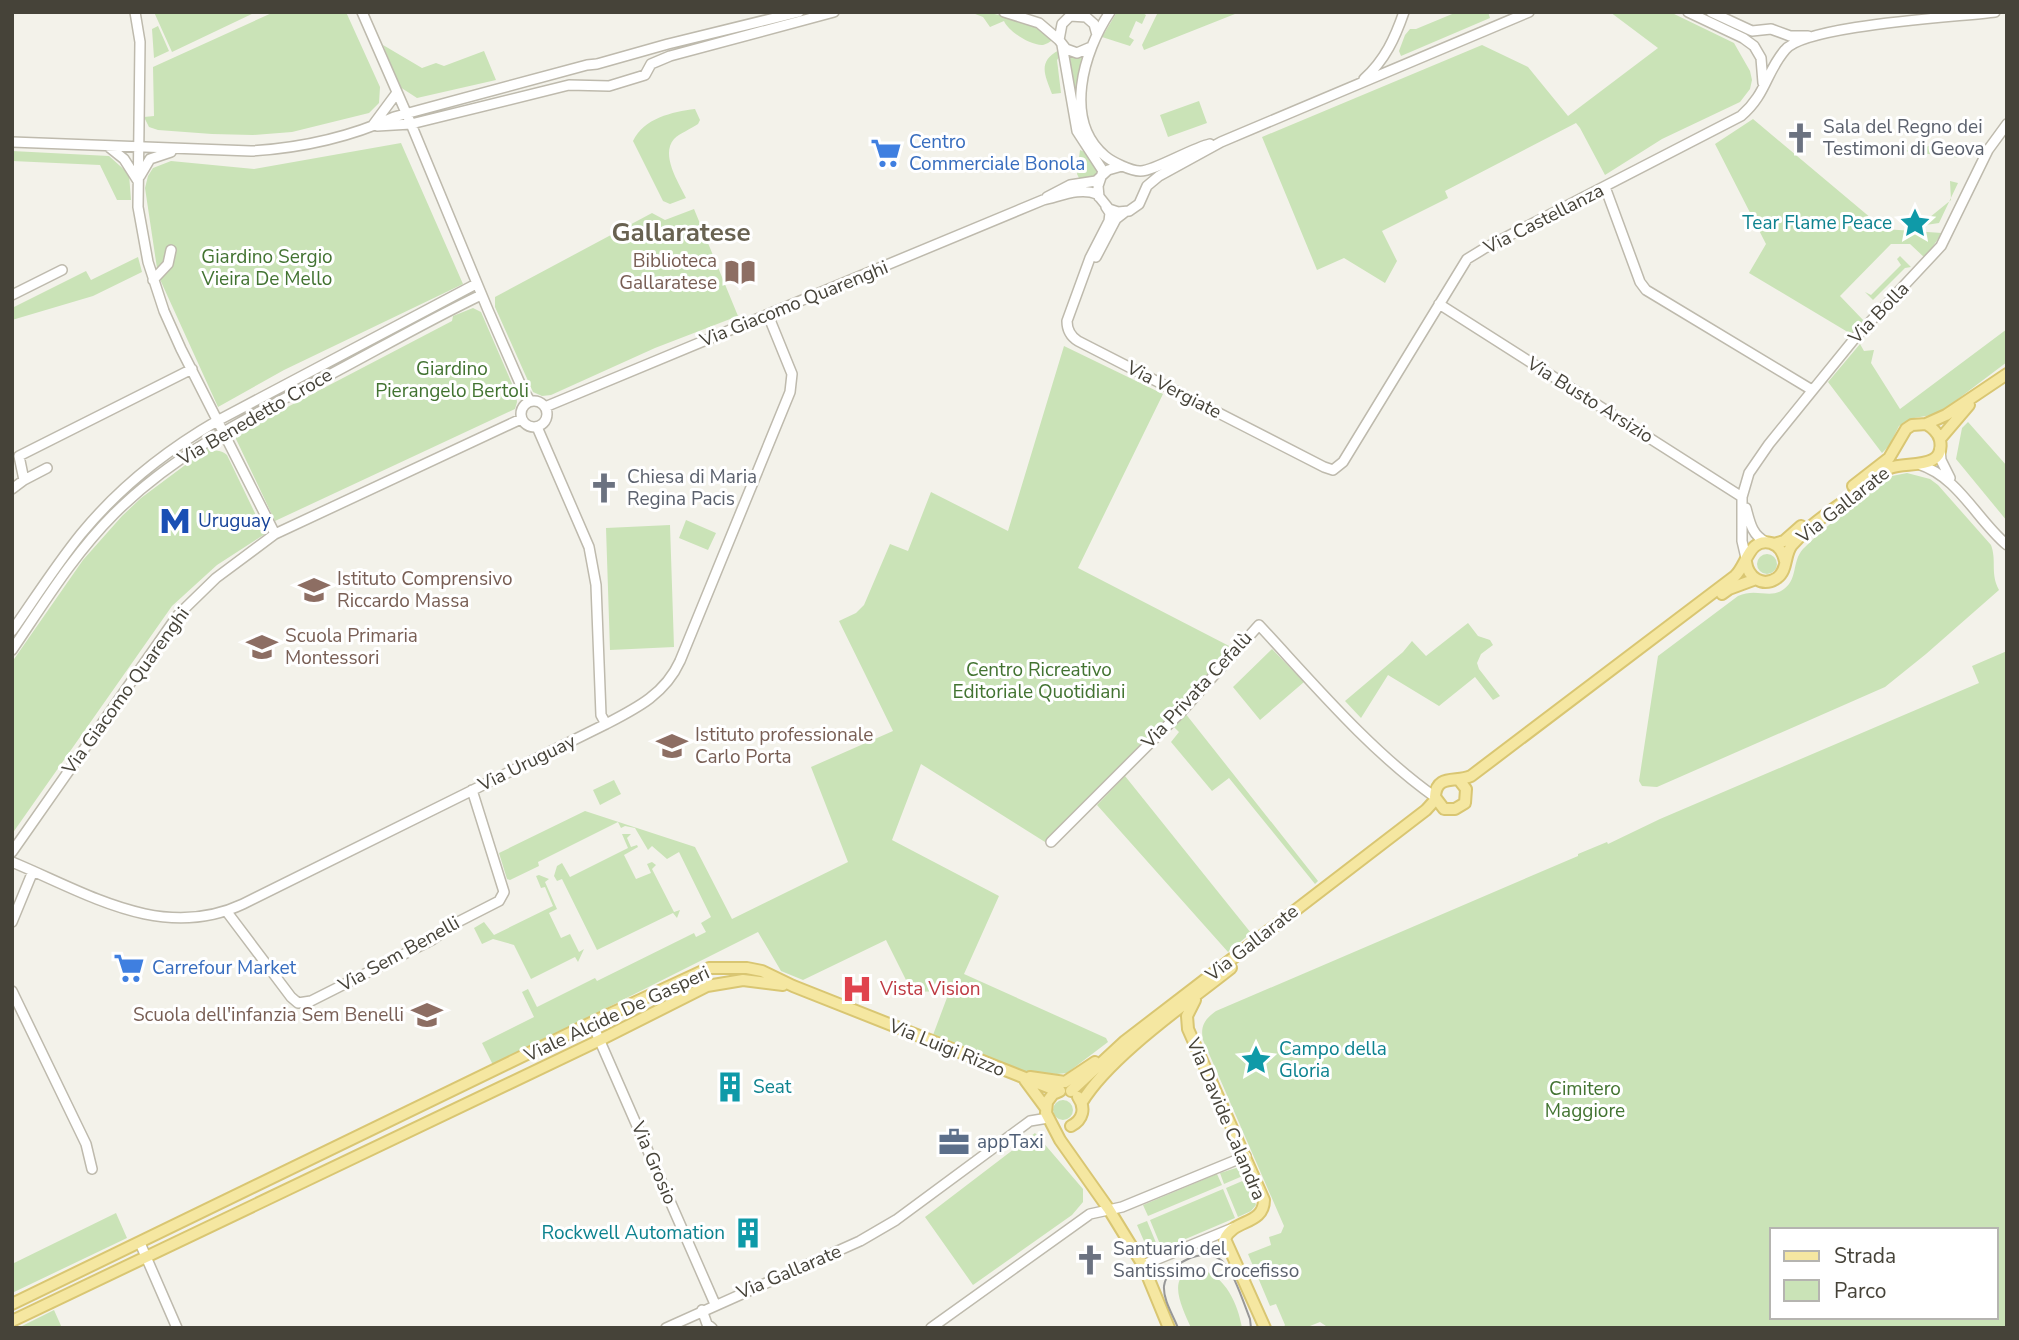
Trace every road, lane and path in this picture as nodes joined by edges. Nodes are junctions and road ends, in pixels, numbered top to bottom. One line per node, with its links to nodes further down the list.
1 (135, 12): 39 (street)
2 (362, 12): 30 (street)
3 (799, 12): 22 (street)
4 (834, 12): 27 (street)
5 (1004, 12): 17 (street)
6 (1110, 12): 15 (street)
7 (1404, 12): 18 (street)
8 (1529, 12): 25 (street)
9 (1688, 12): 20 (street)
10 (1711, 12): 13 (street)
11 (1995, 12): 16 (street)
12 (1071, 13): 15 (street); 17 (street)
13 (1762, 31): 14 (street); 20 (street)
14 (1781, 34): 16 (street); 21 (street)
15 (1097, 35): 19 (street)
16 (1816, 35): 21 (street)
17 (1061, 43): 19 (street); 43 (street)
18 (1393, 44): 25 (street); 28 (street)
19 (1093, 46): 41 (street)
20 (1754, 46): 23 (street)
21 (1785, 49): 24 (street, Via Castellanza)
22 (640, 53): 26 (street); 27 (street)
23 (1761, 58): 24 (street); 31 (street)
24 (1776, 59): 31 (street, Via Castellanza)
25 (1409, 62): 28 (street)
26 (597, 64): 29 (street); 32 (street)
27 (651, 64): 29 (street)
28 (1361, 83): 37 (street)
29 (602, 86): 33 (street)
30 (396, 93): 32 (street); 35 (street)
31 (1761, 94): 45 (street, Via Castellanza)
32 (406, 114): 33 (street); 35 (street)
33 (411, 124): 35 (street); 55 (street)
34 (2007, 124): 62 (street, Via Bolla)
35 (372, 127): 40 (street)
36 (12, 142): 38 (street)
37 (1221, 142): 42 (street); 46 (street)
38 (107, 146): 39 (street); 44 (street)
39 (139, 147): 40 (street); 44 (street)
40 (183, 149): 44 (street)
41 (1125, 166): 42 (street); 43 (street, Via Giacomo Quarenghi)
42 (1135, 170): 46 (street)
43 (1101, 177): 47 (street); 48 (street, Via Giacomo Quarenghi)
44 (138, 182): 54 (street)
45 (1605, 187): 58 (street, Via Castellanza); 62 (street)
46 (1144, 194): 50 (street)
47 (1100, 198): 48 (street, Via Giacomo Quarenghi); 49 (street)
48 (1043, 200): 59 (street, Via Giacomo Quarenghi)
49 (1106, 207): 50 (street); 53 (street, Via Vergiate)
50 (1125, 212): 53 (street, Via Vergiate)
51 (171, 250): 54 (street)
52 (62, 270): 56 (street)
53 (1083, 276): 75 (street, Via Vergiate)
54 (153, 280): 60 (street)
55 (476, 284): 57 (street); 67 (street, Via Benedetto Croce)
56 (12, 295)
57 (481, 295): 64 (street); 70 (street, Via Benedetto Croce)
58 (1439, 304): 75 (street, Via Castellanza); 79 (street, Via Busto Arsizio)
59 (768, 315): 65 (street, Via Giacomo Quarenghi); 88 (street, Via Uruguay)
60 (192, 369): 67 (street); 76 (street)
61 (2007, 374): 63 (main road, Via Gallarate)
62 (1812, 390): 79 (street, Via Bolla)
63 (1983, 391): 68 (main road, Via Gallarate); 72 (main road, Via Gallarate)
64 (530, 401): 65 (street); 66 (street)
65 (545, 407): 69 (street)
66 (521, 419): 69 (street); 80 (street, Via Giacomo Quarenghi)
67 (217, 421): 70 (street); 86 (street, Via Benedetto Croce)
68 (1926, 424): 71 (main road, Via Gallarate); 72 (main road)
69 (537, 427): 88 (street)
70 (222, 431): 80 (street); 87 (street, Via Benedetto Croce)
71 (1900, 442): 73 (main road, Via Gallarate); 81 (main road, Via Gallarate)
72 (1940, 444): 73 (main road, Via Gallarate); 78 (street)
73 (1915, 464): 78 (street); 84 (main road, Via Gallarate)
74 (47, 468): 76 (street)
75 (1335, 469)
76 (24, 480): 77 (street)
77 (12, 489)
78 (1958, 491): 82 (street)
79 (1742, 497): 81 (street); 83 (street, Via Bolla)
80 (275, 534): 93 (street, Via Giacomo Quarenghi)
81 (1770, 543): 83 (main road, Via Gallarate); 84 (main road, Via Gallarate)
82 (2007, 545)
83 (1746, 560): 85 (main road); 89 (main road, Via Gallarate)
84 (1785, 561): 85 (main road, Via Gallarate)
85 (1756, 579): 89 (main road, Via Gallarate)
86 (12, 631)
87 (12, 650)
88 (606, 724): 90 (street, Via Uruguay)
89 (1462, 784): 91 (main road, Via Gallarate); 91 (main road, Via Gallarate)
90 (472, 790): 96 (street, Via Uruguay); 96 (street, Via Sem Benelli)
91 (1438, 801): 92 (street, Via Privata Cefalù); 100 (main road, Via Gallarate); 103 (main road, Via Gallarate)
92 (1051, 842)
93 (12, 852)
94 (12, 862): 95 (street, Via Uruguay)
95 (33, 871): 96 (street, Via Uruguay); 97 (street)
96 (227, 912)
97 (12, 922)
98 (793, 986): 101 (main road, Viale Alcide De Gasperi); 102 (main road, Viale Alcide De Gasperi); 104 (main road, Via Luigi Rizzo)
99 (12, 991): 112 (street)
100 (1198, 995): 107 (main road, Via Gallarate); 111 (main road, Via Davide Calandra)
101 (592, 1023): 102 (street, Via Grosio); 115 (main road, Viale Alcide De Gasperi)
102 (600, 1040): 116 (main road, Viale Alcide De Gasperi); 119 (street, Via Grosio)
103 (1125, 1041): 104 (main road); 106 (main road, Via Gallarate)
104 (1023, 1078): 105 (main road, Via Luigi Rizzo); 108 (main road, Via Luigi Rizzo)
105 (1058, 1091): 106 (main road); 108 (main road, Via Gallarate)
106 (1071, 1091): 107 (main road)
107 (1082, 1102): 109 (main road, Via Gallarate)
108 (1047, 1115): 109 (main road); 110 (main road, Via Luigi Rizzo); 119 (street, Via Gallarate)
109 (1071, 1126): 110 (main road)
110 (1066, 1149): 113 (main road, Via Luigi Rizzo)
111 (1246, 1156): 113 (street); 114 (main road, Via Davide Calandra)
112 (92, 1168)
113 (1108, 1208): 117 (main road, Via Luigi Rizzo); 125 (street)
114 (1233, 1228): 117 (street); 127 (main road)
115 (140, 1243): 116 (street); 118 (main road, Viale Alcide De Gasperi)
116 (147, 1258): 121 (main road, Viale Alcide De Gasperi); 122 (street)
117 (1143, 1265): 126 (main road, Via Luigi Rizzo)
118 (12, 1304)
119 (715, 1304): 120 (street, Via Gallarate)
120 (702, 1310): 123 (street, Via Gallarate); 124 (street)
121 (12, 1321)
122 (177, 1328)
123 (666, 1328)
124 (712, 1328)
125 (931, 1328)
126 (1169, 1328)
127 (1265, 1328)

